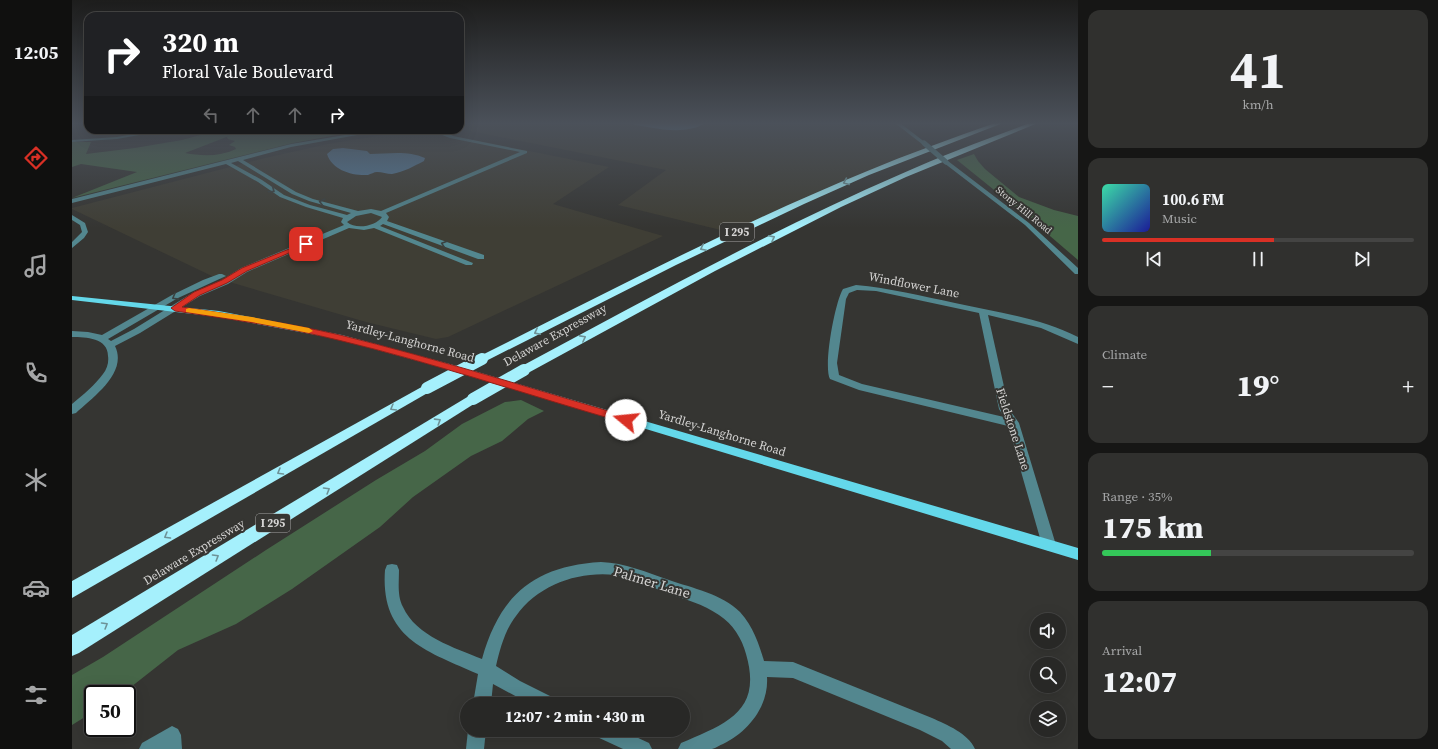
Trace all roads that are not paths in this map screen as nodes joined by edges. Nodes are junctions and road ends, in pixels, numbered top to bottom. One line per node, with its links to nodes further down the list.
1 (243, 158): 6 (street)
2 (511, 158): 10 (street)
3 (904, 158): 33 (highway, Delaware Expressway / I 295, one-way to 33, bridge)
4 (941, 158): 19 (street, Stony Hill Road, bridge)
5 (944, 158): 34 (highway, Delaware Expressway / I 295, one-way to 5, bridge)
6 (238, 159): 7 (street); 9 (street, one-way to 6)
7 (226, 162): 8 (street); 12 (street, one-way to 12)
8 (72, 201)
9 (359, 213): 10 (street); 12 (street)
10 (381, 213): 13 (street)
11 (72, 217): 16 (street)
12 (348, 217): 14 (street)
13 (383, 222): 15 (street); 17 (street, one-way to 13)
14 (348, 226): 15 (street); 20 (street)
15 (374, 226): 18 (street)
16 (72, 246)
17 (481, 257)
18 (469, 263)
19 (1078, 272)
20 (237, 274): 22 (street, one-way to 22); 23 (street)
21 (72, 298): 22 (main road, Yardley-Langhorne Road)
22 (157, 307): 23 (main road, Yardley-Langhorne Road); 27 (street)
23 (175, 308): 27 (street); 30 (main road, Yardley-Langhorne Road)
24 (983, 312): 26 (street, Windflower Lane); 29 (street, Fieldstone Lane); 29 (street, Windflower Lane)
25 (72, 334): 27 (street)
26 (1078, 341)
27 (106, 342): 28 (street)
28 (72, 410)
29 (1013, 423): 30 (street, Fieldstone Lane)
30 (1049, 545): 31 (main road, Yardley-Langhorne Road)
31 (1078, 554)
32 (392, 570): 36 (street)
33 (72, 590)
34 (72, 646)
35 (759, 669): 36 (street, Palmer Lane); 45 (street, Palmer Lane); 46 (street)
36 (487, 670): 37 (street, Palmer Lane); 38 (street)
37 (483, 697)
38 (534, 697)
39 (476, 737): 43 (street)
40 (616, 737): 44 (street)
41 (148, 749): 42 (street)
42 (173, 749)
43 (475, 749)
44 (643, 749)
45 (687, 749)
46 (966, 749)

